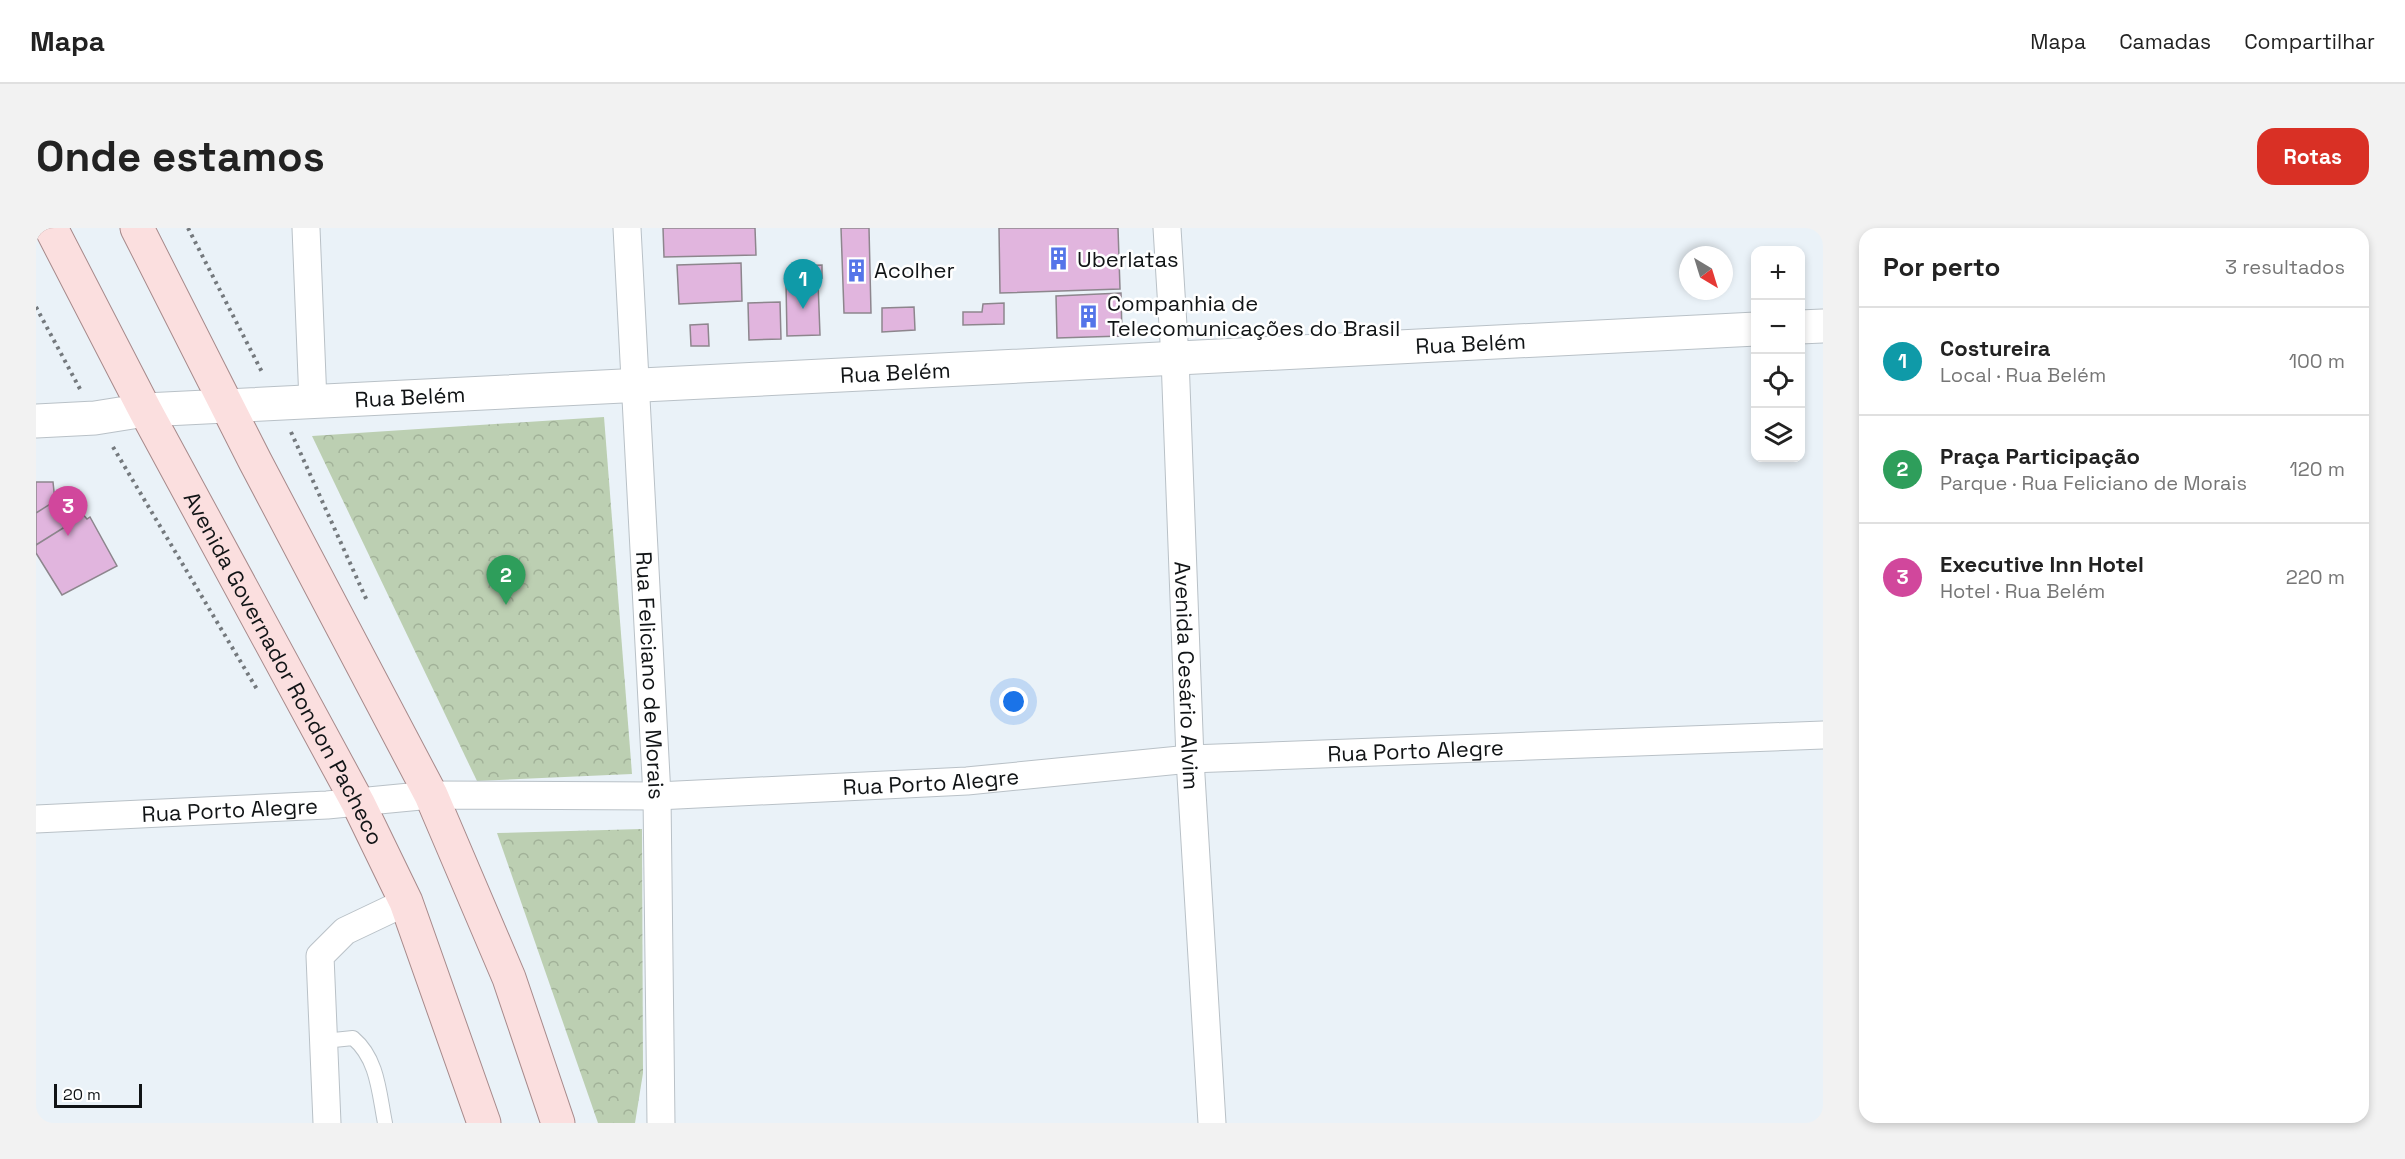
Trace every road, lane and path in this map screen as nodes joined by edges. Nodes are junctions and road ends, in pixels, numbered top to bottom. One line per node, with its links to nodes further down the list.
1 (51, 228): 14 (main road, Avenida Governador Rondon Pacheco)
2 (137, 228): 13 (main road)
3 (306, 228): 12 (street)
4 (627, 228): 11 (street, Rua Feliciano de Morais)
5 (1167, 228): 10 (street, Avenida Cesário Alvim)
6 (36, 307): 15 (path)
7 (1823, 326): 8 (street)
8 (1805, 327)
9 (1751, 329): 10 (street, Rua Belém)
10 (1175, 358): 11 (street, Rua Belém); 19 (street, Avenida Cesário Alvim)
11 (635, 386): 12 (street, Rua Belém); 21 (street, Rua Feliciano de Morais)
12 (313, 402): 13 (street, Rua Belém)
13 (228, 406): 14 (street, Rua Belém); 20 (main road)
14 (145, 410): 15 (street, Rua Belém); 22 (main road, Avenida Governador Rondon Pacheco)
15 (95, 418): 16 (street, Rua Belém); 17 (path)
16 (36, 421)
17 (261, 694)
18 (1823, 735): 19 (street, Rua Porto Alegre)
19 (1191, 759): 21 (street, Rua Porto Alegre); 31 (street, Avenida Cesário Alvim)
20 (431, 795): 21 (street, Rua Porto Alegre); 22 (street, Rua Porto Alegre); 29 (main road)
21 (657, 796): 30 (street, Rua Feliciano de Morais)
22 (358, 803): 23 (street, Rua Porto Alegre); 24 (main road, Avenida Governador Rondon Pacheco)
23 (36, 819)
24 (406, 902): 25 (street); 28 (main road, Avenida Governador Rondon Pacheco)
25 (324, 1041): 26 (street); 27 (lane)
26 (327, 1123)
27 (386, 1123)
28 (484, 1123)
29 (558, 1123)
30 (661, 1123)
31 (1212, 1123)

